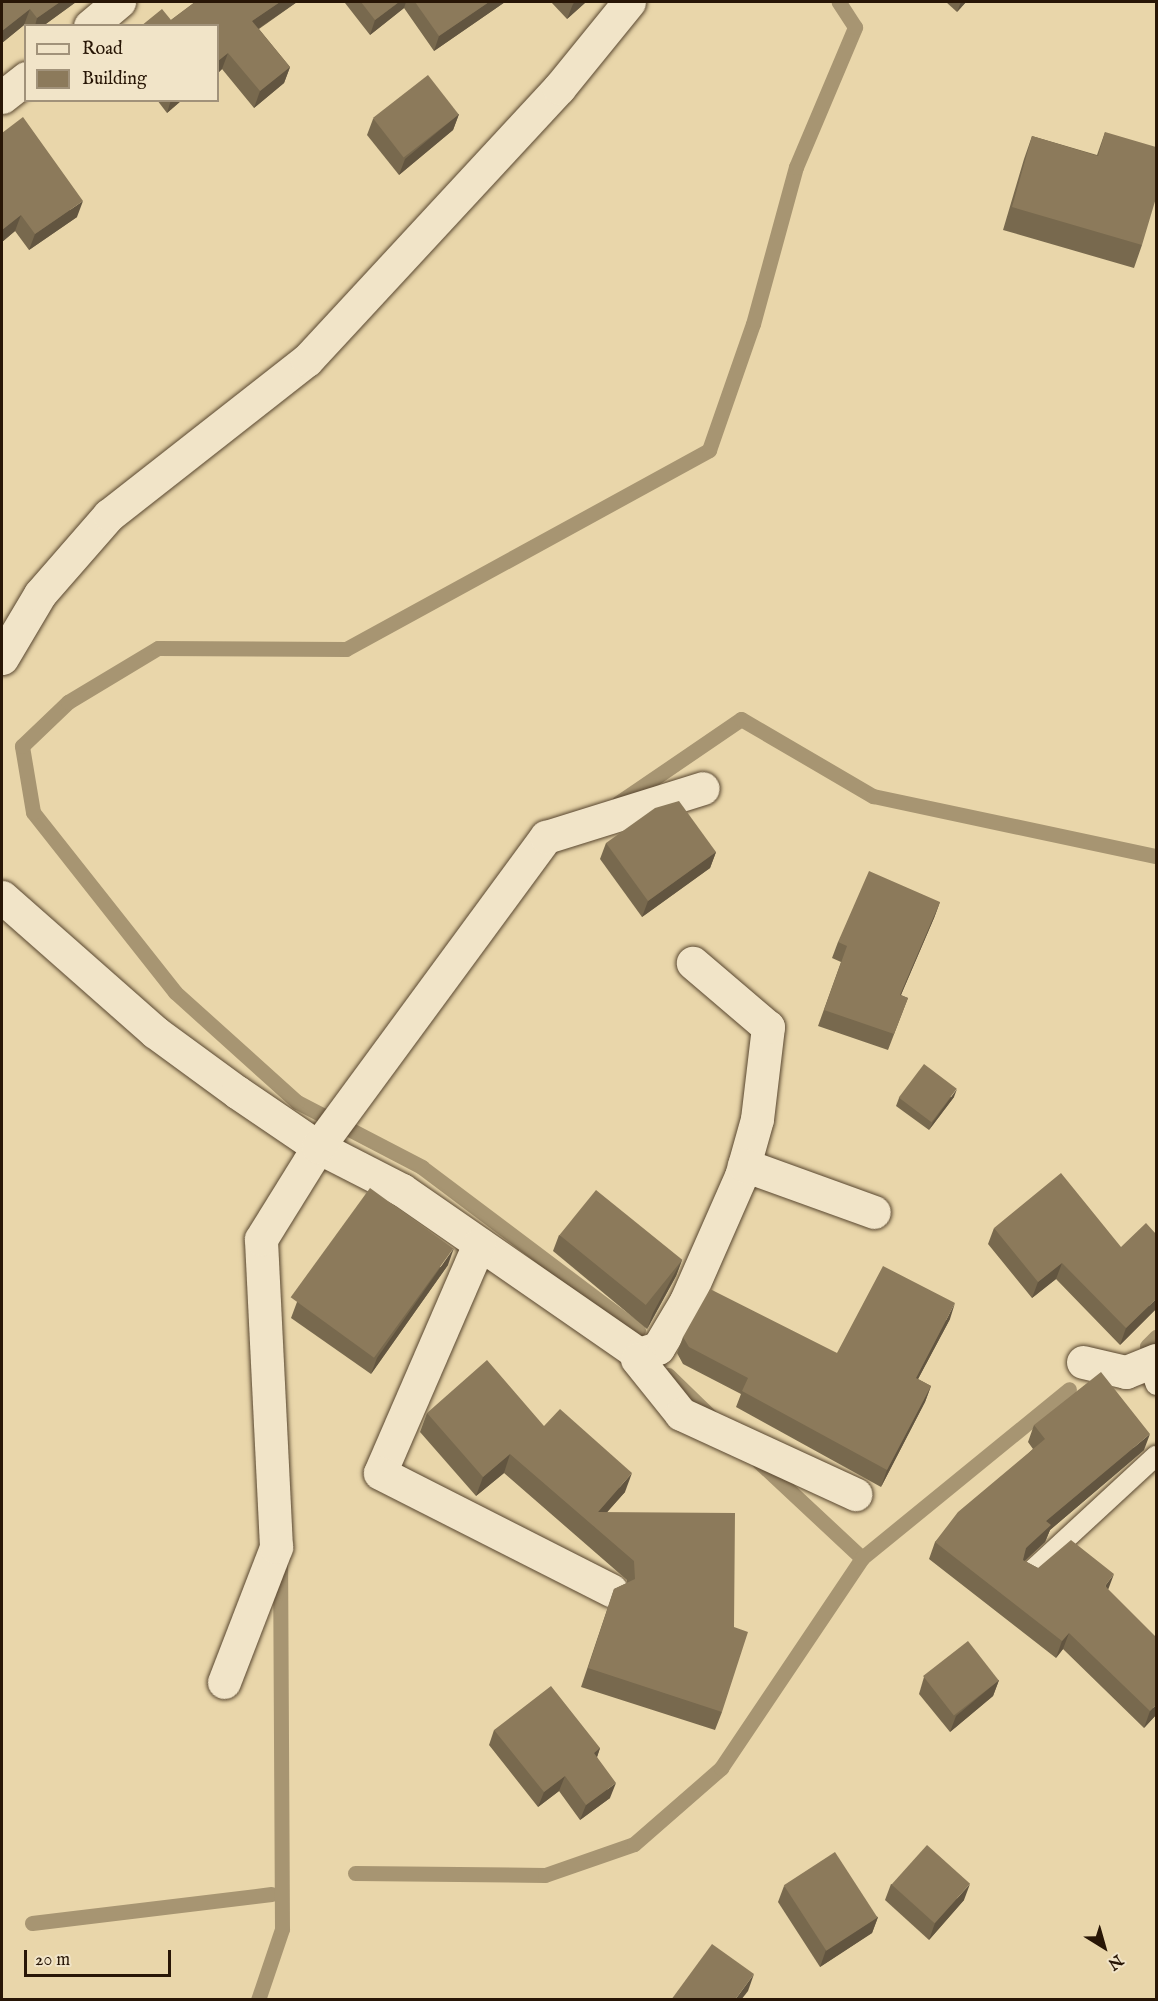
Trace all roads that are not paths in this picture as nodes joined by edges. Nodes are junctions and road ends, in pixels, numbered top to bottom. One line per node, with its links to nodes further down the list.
1 (629, 2): 4 (street)
2 (24, 80): 3 (street)
3 (2, 97)
4 (2, 658)
5 (703, 788): 8 (street)
6 (2, 897): 8 (street)
7 (693, 963): 9 (street)
8 (318, 1147): 11 (street); 19 (street)
9 (744, 1165): 10 (street); 12 (street)
10 (874, 1212)
11 (479, 1244): 12 (street); 18 (street)
12 (639, 1354): 16 (street)
13 (1083, 1362): 14 (street)
14 (1154, 1370)
15 (1156, 1456): 17 (lane)
16 (855, 1494)
17 (1029, 1573)
18 (611, 1590)
19 (224, 1682)

